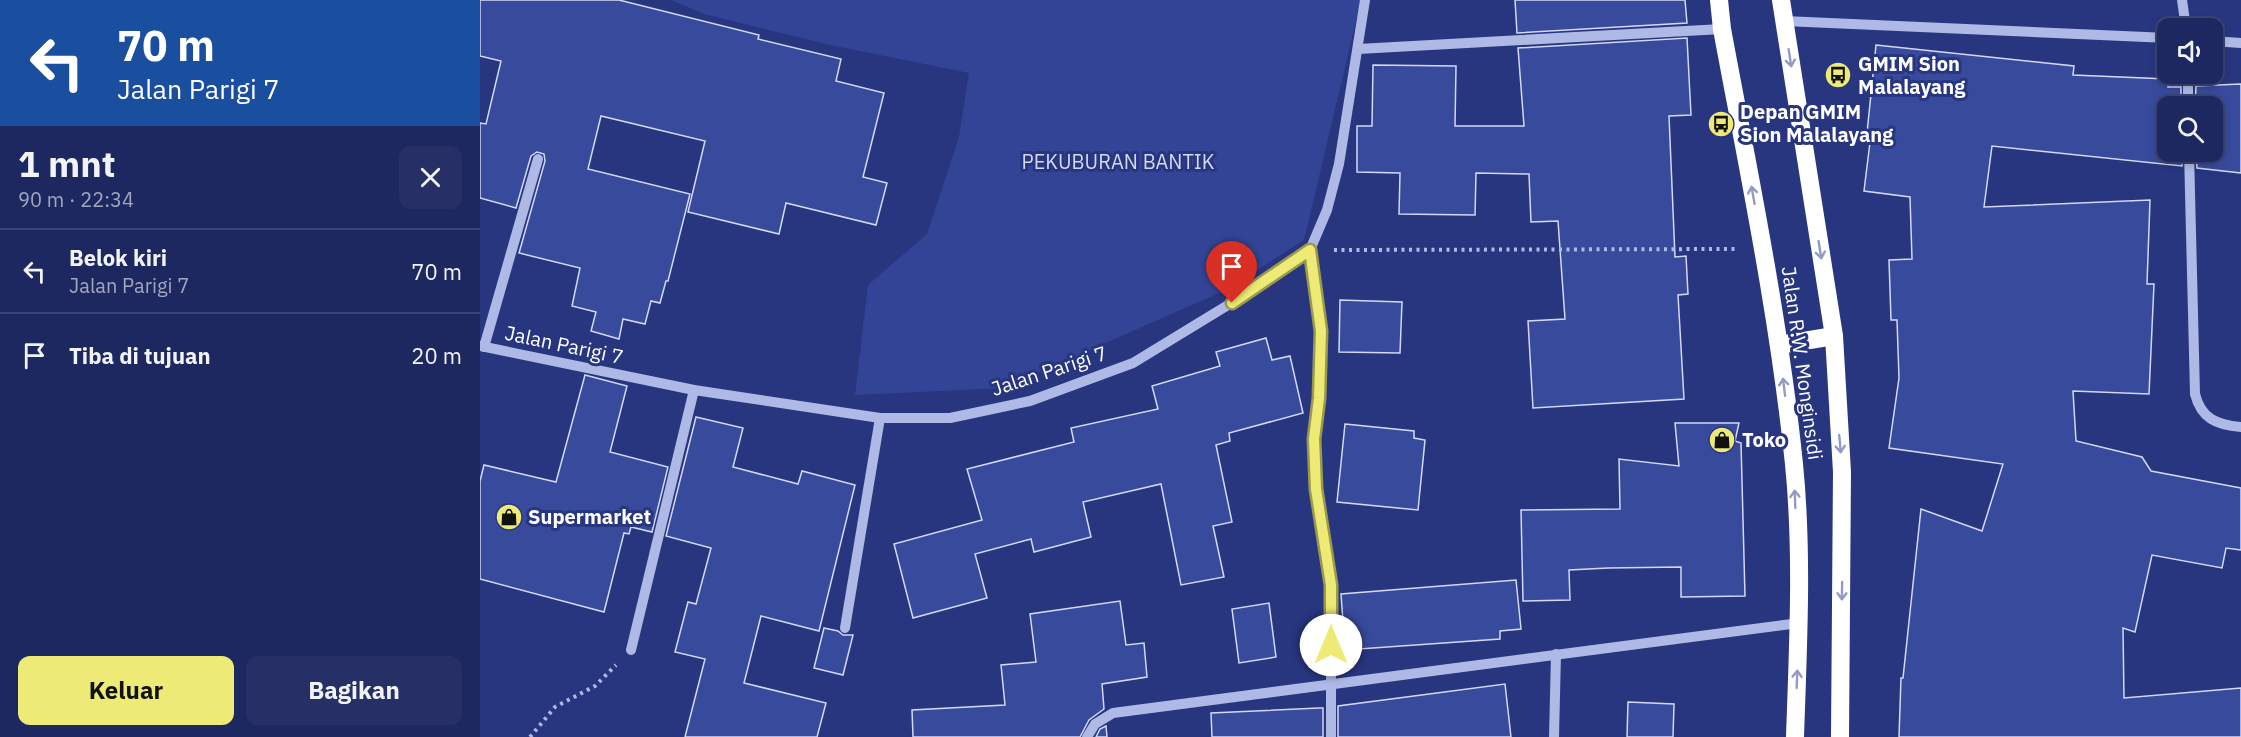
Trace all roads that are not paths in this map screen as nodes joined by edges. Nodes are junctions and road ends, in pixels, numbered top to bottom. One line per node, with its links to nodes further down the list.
1 (1365, 0): 11 (street)
2 (1719, 0): 7 (highway, Jalan R.W. Monginsidi)
3 (1781, 0): 6 (highway, Jalan R.W. Monginsidi)
4 (2182, 0): 5 (street)
5 (2185, 18)
6 (1784, 21): 8 (street); 15 (highway, Jalan R.W. Monginsidi, one-way to 15)
7 (1722, 29): 11 (street); 16 (highway, Jalan R.W. Monginsidi, one-way to 7)
8 (2157, 38)
9 (2223, 42): 10 (street)
10 (2241, 43)
11 (1358, 49): 14 (street)
12 (538, 159): 17 (street)
13 (2189, 162): 20 (street)
14 (1310, 250): 19 (street, Jalan Parigi 7); 25 (street)
15 (1834, 336): 16 (highway); 30 (highway, Jalan R.W. Monginsidi, one-way to 30)
16 (1779, 345): 21 (highway, Jalan R.W. Monginsidi, one-way to 16)
17 (482, 347): 18 (street, Jalan Parigi 7)
18 (694, 390): 19 (street, Jalan Parigi 7); 23 (street)
19 (880, 418): 22 (street)
20 (2241, 427)
21 (1799, 623): 24 (street); 29 (highway, Jalan R.W. Monginsidi, one-way to 21)
22 (845, 628)
23 (631, 650)
24 (1556, 654): 25 (street); 28 (street)
25 (1331, 684): 26 (street); 27 (street)
26 (1087, 737)
27 (1331, 737)
28 (1554, 737)
29 (1795, 737)
30 (1840, 737)

